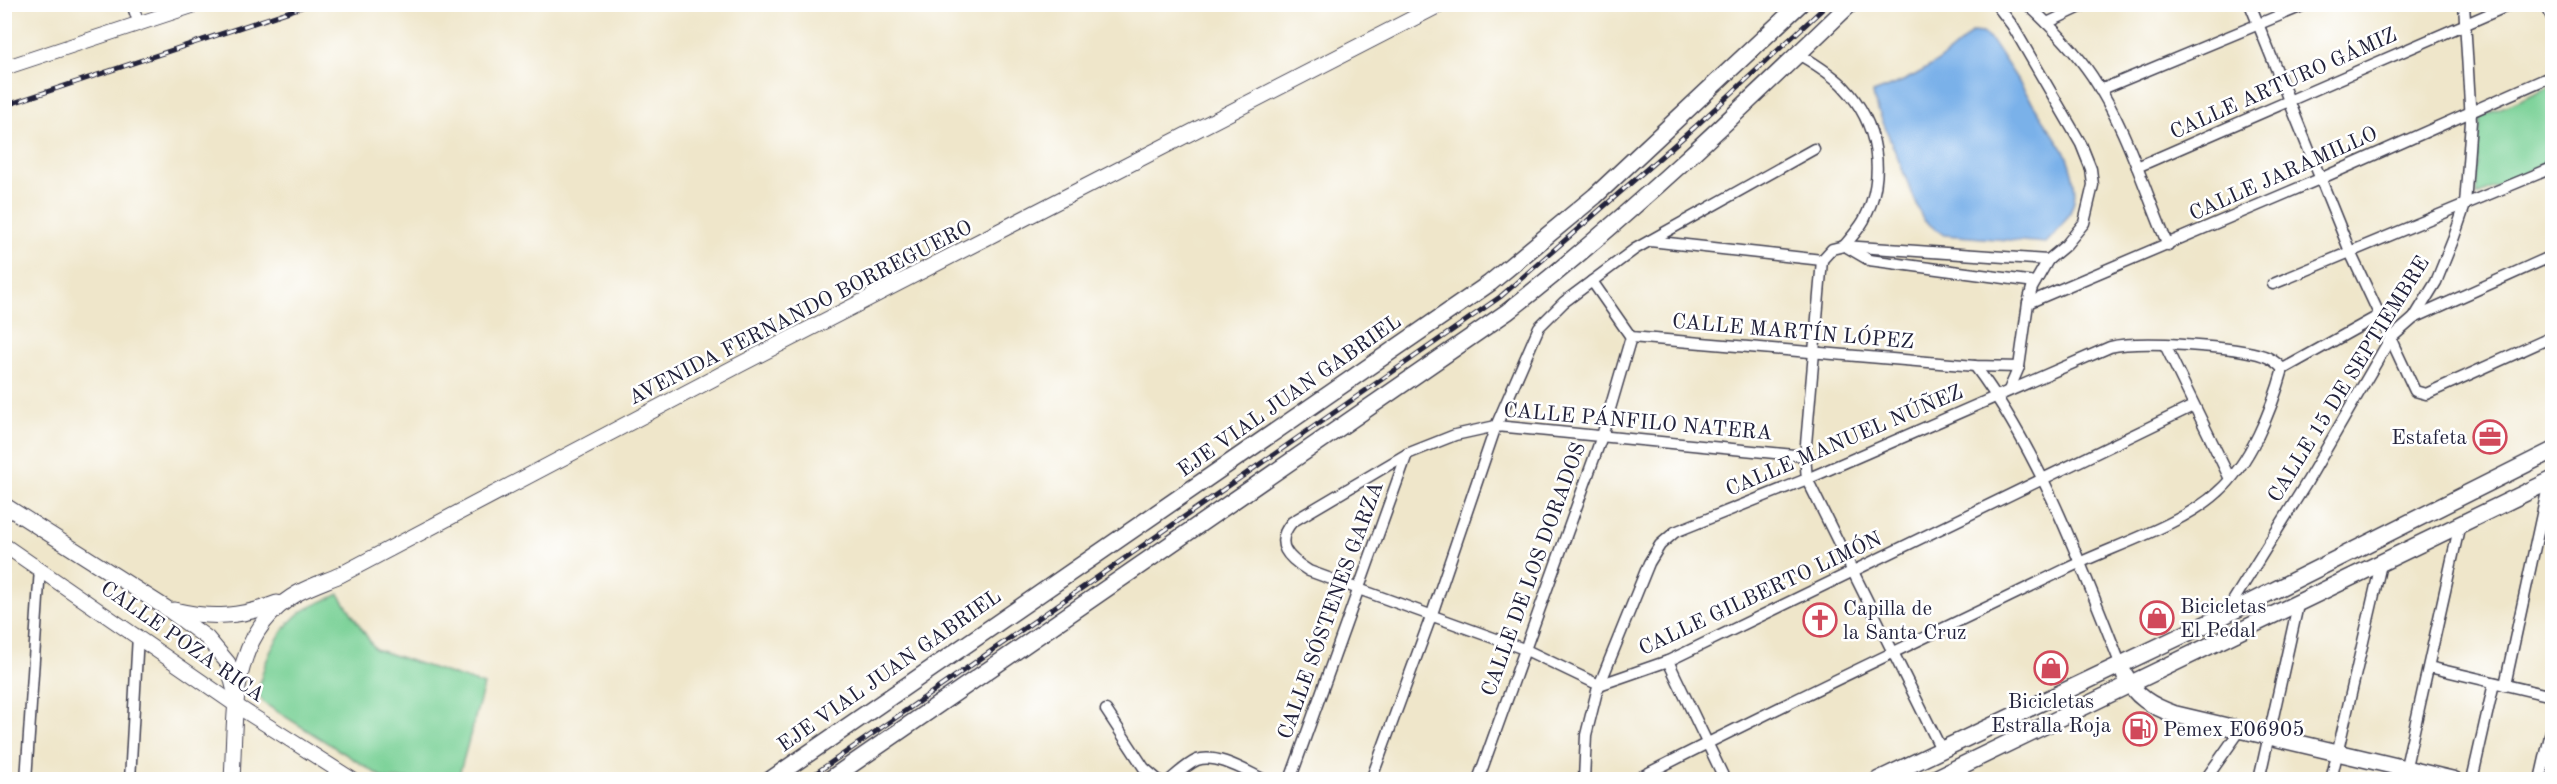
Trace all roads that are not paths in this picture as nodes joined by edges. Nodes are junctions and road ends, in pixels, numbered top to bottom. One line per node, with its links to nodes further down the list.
1 (132, 4): 16 (street)
2 (198, 4): 16 (street)
3 (1441, 4): 71 (main road, AVENIDA FERNANDO BORREGUERO)
4 (1800, 4): 101 (main road, EJE VIAL JUAN GABRIEL)
5 (1850, 4): 19 (main road)
6 (1996, 4): 36 (street)
7 (2027, 4): 15 (street)
8 (2087, 4): 15 (street)
9 (2250, 4): 18 (street)
10 (2307, 4): 18 (street)
11 (2464, 4): 17 (street, CALLE 15 DE SEPTIEMBRE)
12 (2511, 4): 17 (street, CALLE ARTURO GÁMIZ)
13 (2546, 4): 14 (street)
14 (2553, 18)
15 (2047, 23): 22 (street)
16 (139, 24): 20 (street)
17 (2464, 24): 23 (street, CALLE ARTURO GÁMIZ); 24 (street, CALLE 15 DE SEPTIEMBRE)
18 (2258, 25): 22 (street); 23 (street)
19 (1799, 54): 32 (street); 102 (main road)
20 (4, 68)
21 (2553, 76): 24 (street, CALLE JARAMILLO)
22 (2100, 90): 26 (street)
23 (2289, 103): 26 (street, CALLE ARTURO GÁMIZ); 28 (street)
24 (2470, 113): 28 (street, CALLE JARAMILLO); 29 (street, CALLE 15 DE SEPTIEMBRE)
25 (1814, 149): 30 (street)
26 (2137, 167): 31 (street)
27 (2553, 168): 29 (street)
28 (2322, 178): 31 (street, CALLE JARAMILLO); 33 (street)
29 (2465, 205): 33 (street); 42 (street, CALLE 15 DE SEPTIEMBRE)
30 (1650, 241): 35 (street); 37 (street)
31 (2168, 245): 40 (street, CALLE JARAMILLO)
32 (1844, 246): 35 (street); 36 (street); 38 (street)
33 (2351, 254): 39 (street); 41 (street)
34 (2553, 256): 42 (street)
35 (1822, 260): 47 (street)
36 (2048, 260): 38 (street)
37 (1592, 281): 43 (street); 54 (street)
38 (2036, 282): 40 (street)
39 (2273, 284)
40 (2028, 303): 49 (street)
41 (2380, 315): 45 (street); 50 (street)
42 (2414, 318): 45 (street, CALLE 15 DE SEPTIEMBRE)
43 (1631, 337): 47 (street, CALLE MARTÍN LÓPEZ); 55 (street, CALLE DE LOS DORADOS)
44 (2553, 337): 45 (street)
45 (2390, 339): 75 (street, CALLE 15 DE SEPTIEMBRE)
46 (2165, 345): 50 (street, CALLE MANUEL NÚÑEZ); 51 (street, CALLE MANUEL NÚÑEZ); 53 (street)
47 (1814, 351): 48 (street, CALLE MARTÍN LÓPEZ); 58 (street)
48 (1975, 366): 49 (street, CALLE MARTÍN LÓPEZ); 52 (street)
49 (2019, 367): 51 (street)
50 (2283, 369): 61 (street)
51 (2009, 390): 52 (street, CALLE MANUEL NÚÑEZ)
52 (1998, 396): 59 (street, CALLE MANUEL NÚÑEZ); 60 (street)
53 (2193, 406): 60 (street, CALLE GILBERTO LIMÓN); 61 (street)
54 (1496, 426): 55 (street, CALLE PÁNFILO NATERA); 57 (street, CALLE PÁNFILO NATERA); 74 (street)
55 (1602, 436): 58 (street, CALLE PÁNFILO NATERA); 77 (street, CALLE DE LOS DORADOS)
56 (2553, 451): 75 (main road)
57 (1407, 454): 70 (street, CALLE SÓSTENES GARZA); 70 (street, CALLE PÁNFILO NATERA)
58 (1804, 456): 59 (street)
59 (1807, 479): 69 (street); 84 (street, CALLE MANUEL NÚÑEZ)
60 (2040, 479): 66 (street); 69 (street, CALLE GILBERTO LIMÓN)
61 (2230, 479): 66 (street)
62 (2551, 481): 64 (main road); 83 (street)
63 (4, 505): 73 (main road)
64 (2459, 528): 67 (main road); 81 (street)
65 (4, 545): 68 (street, CALLE POZA RICA)
66 (2080, 562): 78 (street); 80 (street)
67 (2381, 564): 72 (main road); 93 (street)
68 (40, 568): 76 (street, CALLE POZA RICA); 97 (street)
69 (1853, 572): 78 (street); 79 (street, CALLE GILBERTO LIMÓN)
70 (1359, 590): 74 (street); 106 (street, CALLE SÓSTENES GARZA)
71 (296, 594): 73 (main road); 86 (main road, AVENIDA FERNANDO BORREGUERO)
72 (2298, 605): 82 (main road); 90 (street)
73 (166, 608): 86 (main road)
74 (1432, 614): 77 (street); 107 (street)
75 (2223, 616): 80 (main road)
76 (138, 635): 86 (street, CALLE POZA RICA); 98 (street)
77 (1524, 649): 84 (street); 108 (street, CALLE DE LOS DORADOS)
78 (1892, 654): 91 (street); 92 (street)
79 (1668, 661): 84 (street, CALLE GILBERTO LIMÓN); 91 (street)
80 (2120, 663): 82 (main road); 92 (main road)
81 (2429, 667): 83 (street); 94 (street)
82 (2129, 684): 89 (main road); 96 (main road)
83 (2500, 684): 85 (street); 118 (street)
84 (1599, 685): 109 (street, CALLE MANUEL NÚÑEZ)
85 (2553, 696)
86 (237, 706): 95 (street, CALLE POZA RICA); 99 (main road)
87 (1106, 710): 103 (street)
88 (2553, 727): 119 (street)
89 (2241, 729): 90 (main road); 114 (street)
90 (2269, 735): 93 (main road); 115 (street)
91 (1707, 744): 110 (street); 111 (street)
92 (1941, 749): 112 (main road)
93 (2337, 752): 94 (main road); 116 (street)
94 (2404, 774): 117 (main road)
95 (338, 775): 100 (street, CALLE POZA RICA)
96 (1950, 776): 113 (main road)
97 (26, 780)
98 (130, 780)
99 (232, 780)
100 (353, 780)
101 (770, 780)
102 (829, 780)
103 (1158, 780)
104 (1170, 780): 105 (street)
105 (1265, 780)
106 (1290, 780)
107 (1371, 780)
108 (1478, 780)
109 (1584, 780)
110 (1635, 780)
111 (1725, 780)
112 (1878, 780)
113 (1932, 780)
114 (2205, 780)
115 (2259, 780)
116 (2331, 780)
117 (2454, 780)
118 (2472, 780)
119 (2540, 780)

